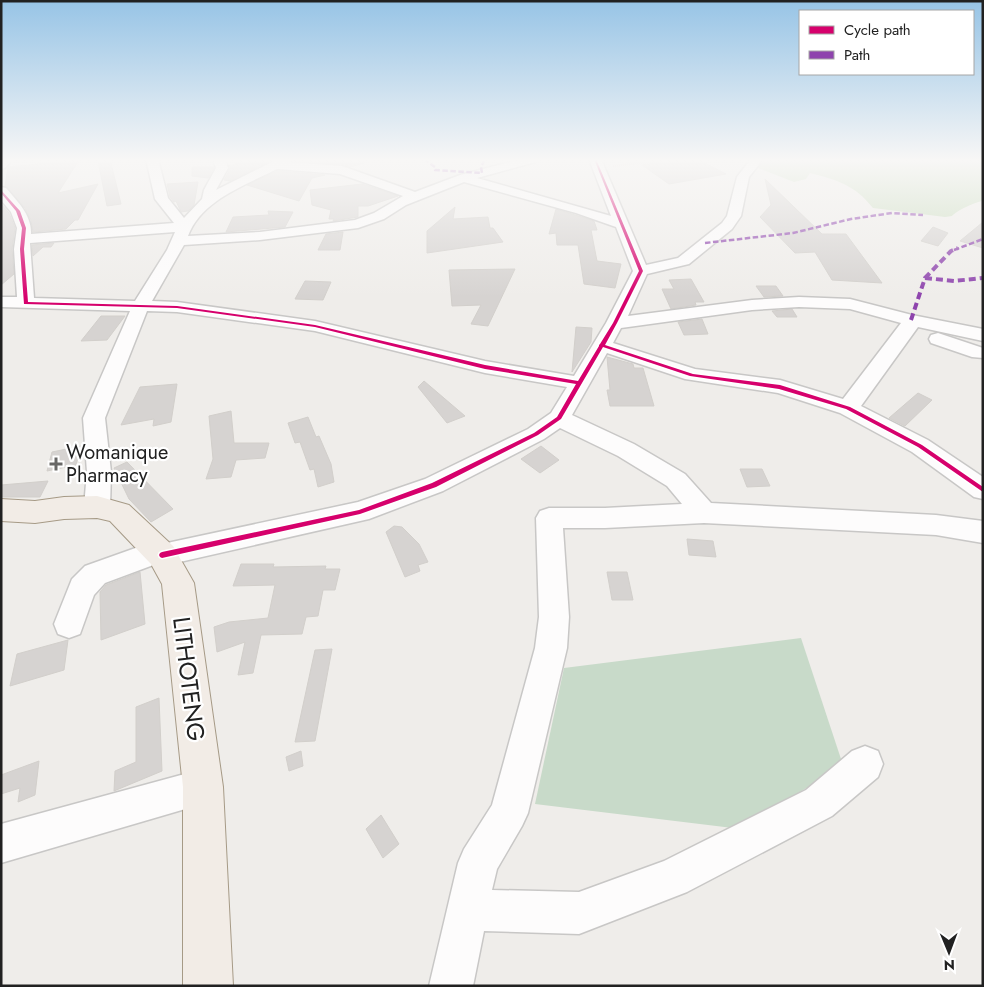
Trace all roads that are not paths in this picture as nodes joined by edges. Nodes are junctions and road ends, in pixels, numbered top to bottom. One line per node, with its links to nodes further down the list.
1 (13, 205): 10 (street)
2 (165, 205): 9 (street)
3 (204, 205): 9 (street)
4 (399, 205): 9 (street)
5 (559, 205): 8 (street)
6 (613, 205): 8 (street)
7 (737, 205): 11 (street)
8 (620, 224): 11 (street)
9 (181, 234): 10 (street); 14 (street)
10 (18, 248): 13 (street)
11 (641, 271): 15 (street)
12 (1, 302): 13 (street)
13 (26, 303): 14 (street)
14 (141, 305): 19 (street); 23 (street)
15 (616, 323): 16 (street); 18 (street)
16 (910, 324): 17 (street); 20 (street)
17 (981, 344)
18 (601, 345): 19 (street); 20 (street)
19 (579, 383): 21 (street)
20 (848, 408): 22 (street)
21 (559, 418): 25 (street); 27 (street)
22 (980, 486)
23 (96, 508): 24 (main road, LITHOTENG); 27 (main road, LITHOTENG)
24 (1, 510)
25 (704, 513): 26 (street); 32 (street)
26 (983, 532)
27 (160, 553): 28 (street); 30 (main road, LITHOTENG)
28 (69, 624)
29 (865, 764): 32 (street)
30 (203, 787): 31 (street); 33 (main road, LITHOTENG)
31 (1, 844)
32 (467, 910): 34 (street)
33 (208, 986)
34 (451, 986)

